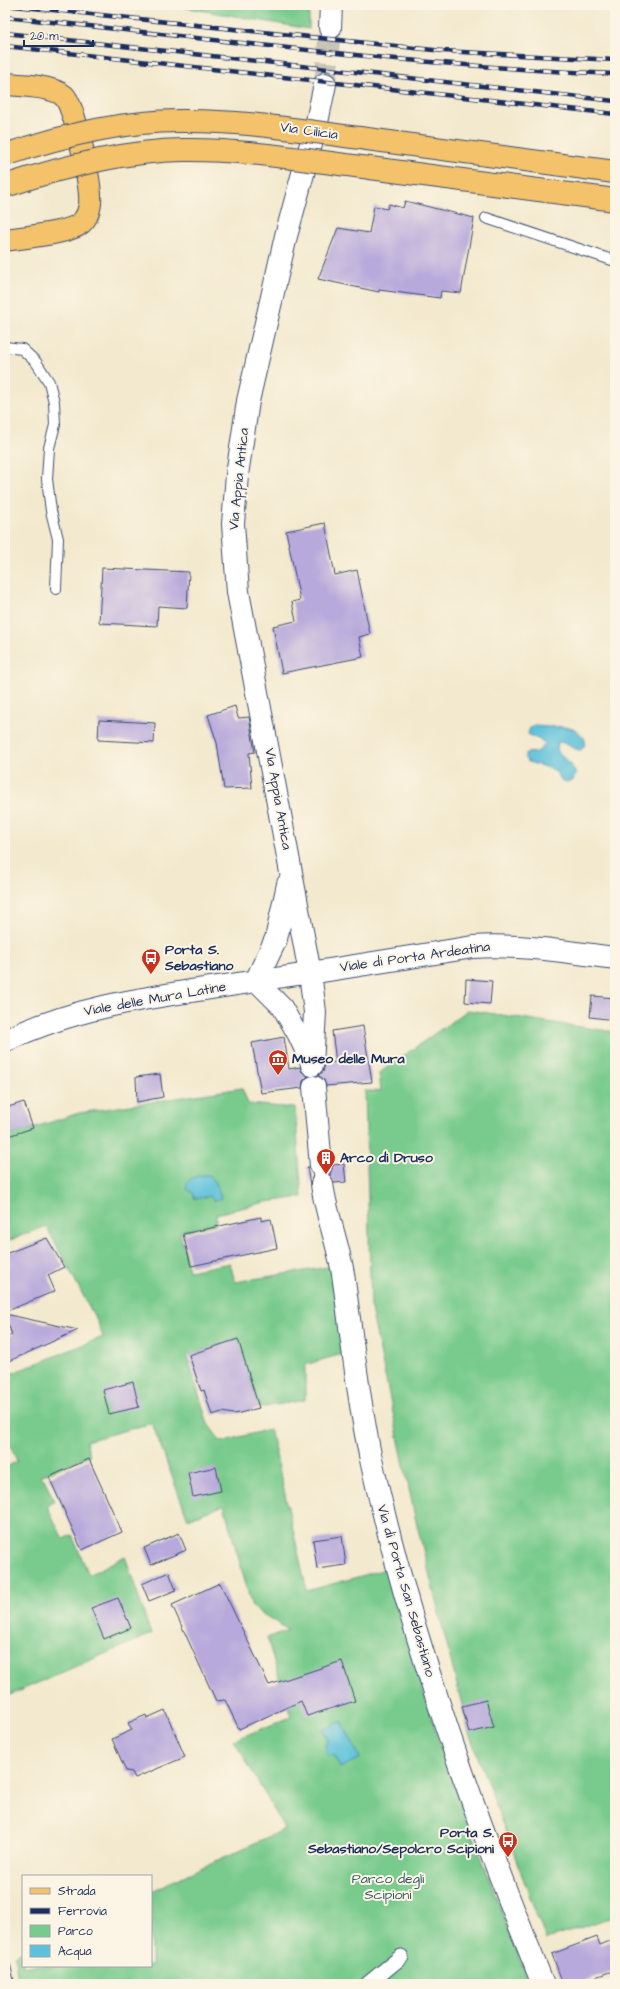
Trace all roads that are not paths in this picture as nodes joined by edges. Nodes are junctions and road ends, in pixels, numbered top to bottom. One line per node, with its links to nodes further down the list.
1 (331, 5): 2 (street)
2 (330, 28)
3 (5, 84): 11 (main road)
4 (325, 84): 15 (street, Via Appia Antica)
5 (5, 155): 6 (main road, Via Cilicia, bridge)
6 (615, 172)
7 (5, 186): 8 (main road, Via Cilicia, bridge)
8 (606, 198): 9 (lane)
9 (615, 210)
10 (486, 218): 12 (lane)
11 (5, 240)
12 (615, 261)
13 (5, 347): 14 (lane)
14 (56, 589)
15 (290, 873): 17 (street, Via Appia Antica); 18 (street)
16 (615, 958): 17 (street, Viale di Porta Ardeatina)
17 (310, 972): 18 (street, Viale delle Mura Latine); 20 (street)
18 (256, 981): 19 (street, Viale delle Mura Latine); 20 (street)
19 (5, 1041)
20 (312, 1065)
21 (314, 1087): 26 (street, Via di Porta San Sebastiano)
22 (401, 1957): 25 (street)
23 (5, 1966): 24 (lane)
24 (9, 1984)
25 (368, 1984)
26 (543, 1984)

